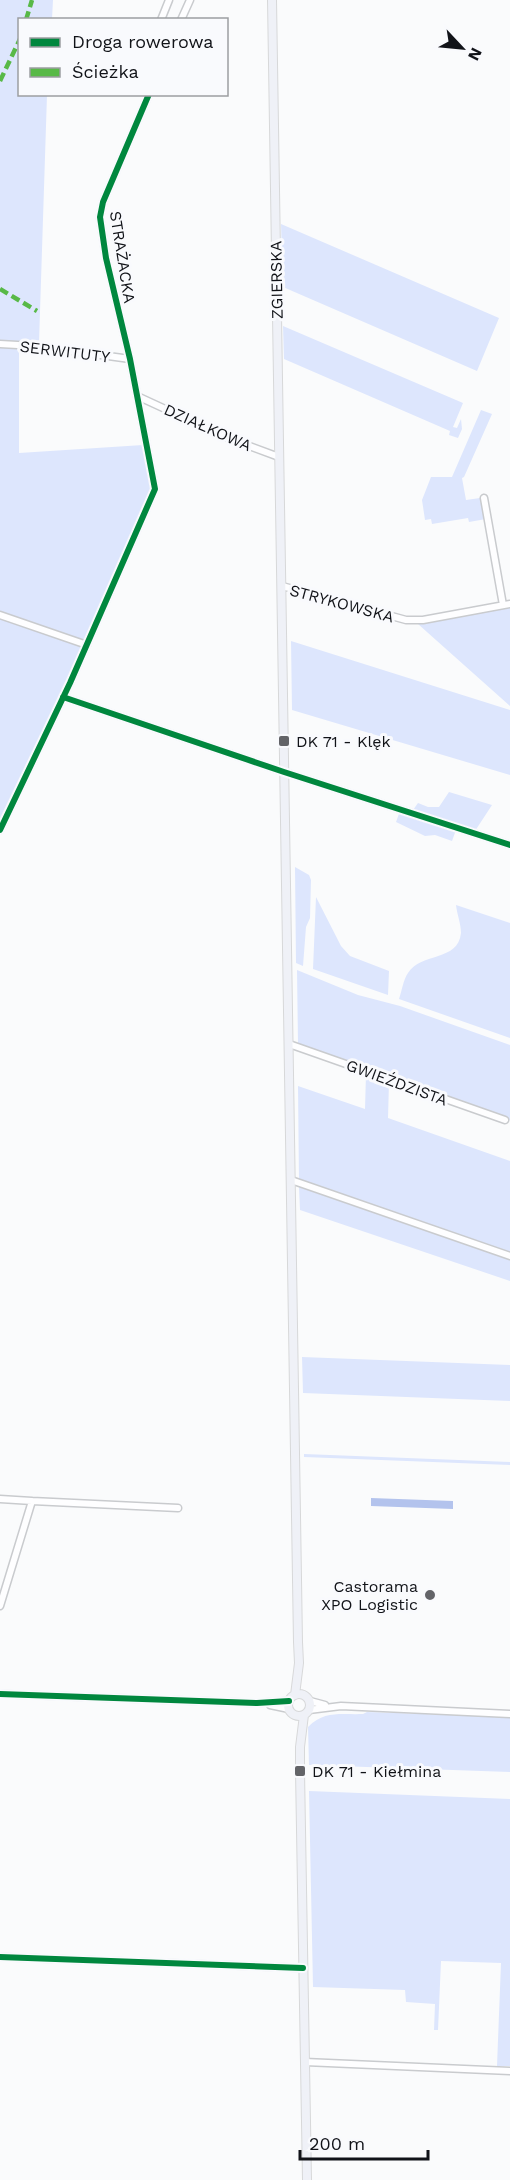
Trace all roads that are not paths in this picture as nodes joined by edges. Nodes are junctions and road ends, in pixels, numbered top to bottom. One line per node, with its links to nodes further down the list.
1 (169, 0): 4 (street)
2 (189, 0): 5 (street)
3 (272, 0): 10 (main road, ZGIERSKA)
4 (162, 18)
5 (182, 18)
6 (148, 96): 8 (street, STRAŻACKA)
7 (0, 344): 8 (street, SERWITUTY)
8 (129, 359): 9 (street, STRAŻACKA)
9 (137, 396): 10 (street, DZIAŁKOWA); 15 (street, STRAŻACKA)
10 (279, 457): 12 (main road, ZGIERSKA)
11 (484, 498): 13 (street)
12 (282, 586): 13 (street, STRYKOWSKA); 17 (main road, ZGIERSKA)
13 (507, 604)
14 (0, 615): 15 (street)
15 (87, 645): 16 (street, STRAŻACKA)
16 (63, 697): 17 (street); 18 (street, STRAŻACKA)
17 (284, 772): 19 (street); 20 (main road, ZGIERSKA)
18 (0, 830)
19 (510, 845)
20 (289, 1044): 21 (street, GWIEŹDZISTA); 22 (main road, ZGIERSKA)
21 (505, 1120)
22 (291, 1180): 23 (street); 28 (main road, ZGIERSKA)
23 (510, 1256)
24 (0, 1499): 25 (street)
25 (32, 1501): 26 (street); 27 (street)
26 (178, 1508)
27 (0, 1606)
28 (299, 1663): 30 (main road); 31 (main road)
29 (0, 1694): 31 (street)
30 (307, 1698): 31 (main road); 32 (street); 34 (main road)
31 (291, 1701): 34 (main road)
32 (341, 1707): 33 (street); 34 (street)
33 (510, 1713)
34 (303, 1714): 36 (main road)
35 (0, 1957): 36 (street)
36 (303, 1968): 37 (main road)
37 (305, 2062): 38 (street); 39 (main road)
38 (510, 2071)
39 (307, 2180)

